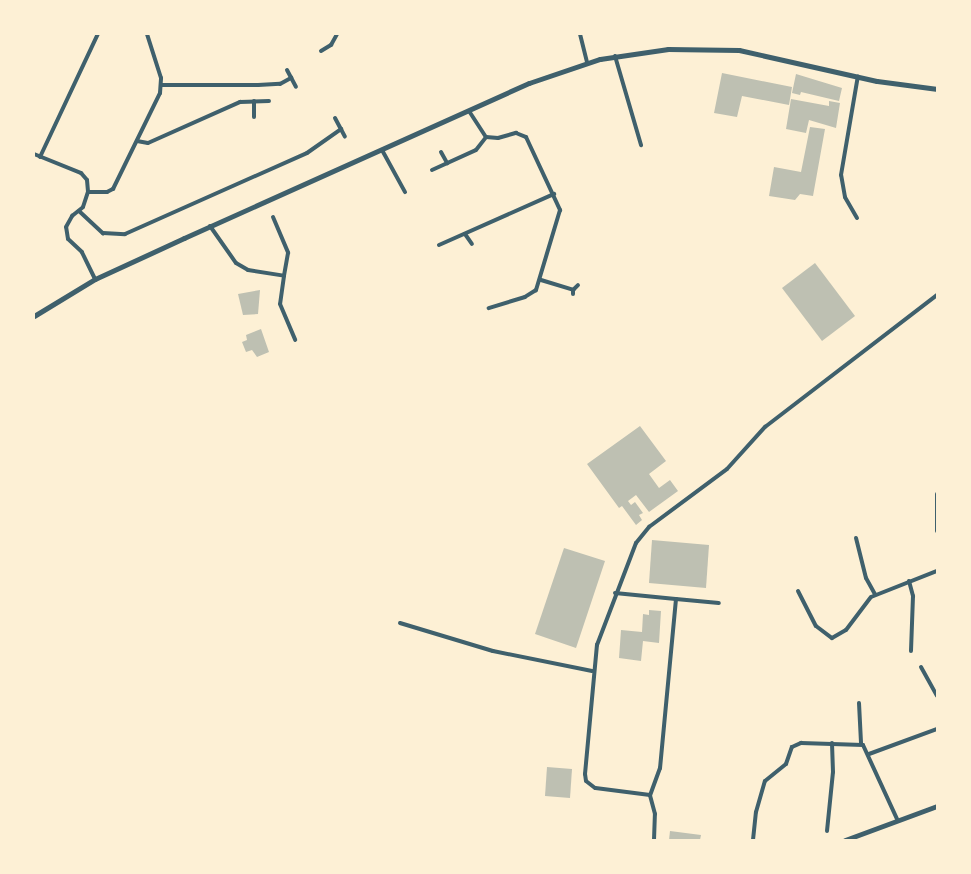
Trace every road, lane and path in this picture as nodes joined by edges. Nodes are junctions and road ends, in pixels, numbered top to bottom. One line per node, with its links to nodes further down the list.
1 (98, 34): 27 (street)
2 (147, 34): 11 (street)
3 (337, 34): 5 (street)
4 (580, 34): 7 (street)
5 (321, 51)
6 (615, 56): 7 (street); 9 (street); 23 (street)
7 (587, 63): 16 (street)
8 (286, 70): 10 (street)
9 (858, 76): 13 (street); 35 (street)
10 (291, 78): 11 (street); 12 (street)
11 (161, 85): 22 (street)
12 (296, 87)
13 (937, 89)
14 (254, 101): 15 (street); 17 (street); 22 (street)
15 (269, 101)
16 (469, 111): 21 (street); 24 (street)
17 (254, 117)
18 (335, 118): 19 (street)
19 (341, 129): 20 (street); 33 (street)
20 (345, 136)
21 (486, 137): 28 (street); 32 (street)
22 (137, 141): 30 (street)
23 (641, 145)
24 (382, 150): 31 (street); 36 (street)
25 (441, 152): 28 (street)
26 (34, 154): 27 (street)
27 (40, 156): 30 (street)
28 (447, 163): 29 (street)
29 (432, 170)
30 (88, 192): 33 (street)
31 (405, 192)
32 (554, 194): 37 (street); 42 (street)
33 (79, 211): 41 (street)
34 (273, 217): 40 (street)
35 (857, 218)
36 (210, 226): 40 (street); 41 (street)
37 (466, 234): 38 (street); 39 (street)
38 (472, 244)
39 (439, 245)
40 (284, 276): 47 (street)
41 (95, 279): 46 (street)
42 (541, 280): 43 (street); 45 (street)
43 (578, 285)
44 (937, 295): 55 (street)
45 (489, 308)
46 (34, 316)
47 (295, 340)
48 (937, 494): 49 (street)
49 (936, 504): 50 (street)
50 (937, 531)
51 (856, 538): 56 (street)
52 (937, 571): 53 (street)
53 (909, 581): 56 (street); 60 (street)
54 (798, 591): 56 (street)
55 (615, 593): 57 (street); 62 (street)
56 (875, 594)
57 (676, 599): 58 (street); 69 (street)
58 (718, 603)
59 (400, 623): 62 (street)
60 (911, 651)
61 (921, 667): 63 (street)
62 (592, 672): 69 (street)
63 (937, 696)
64 (859, 703): 67 (street)
65 (937, 729): 68 (street)
66 (832, 742): 67 (street); 72 (street); 74 (street)
67 (861, 743): 68 (street)
68 (869, 754): 71 (street)
69 (650, 795): 73 (street)
70 (937, 806): 71 (street)
71 (897, 819): 75 (street)
72 (827, 831)
73 (654, 840)
74 (753, 840)
75 (846, 840)

